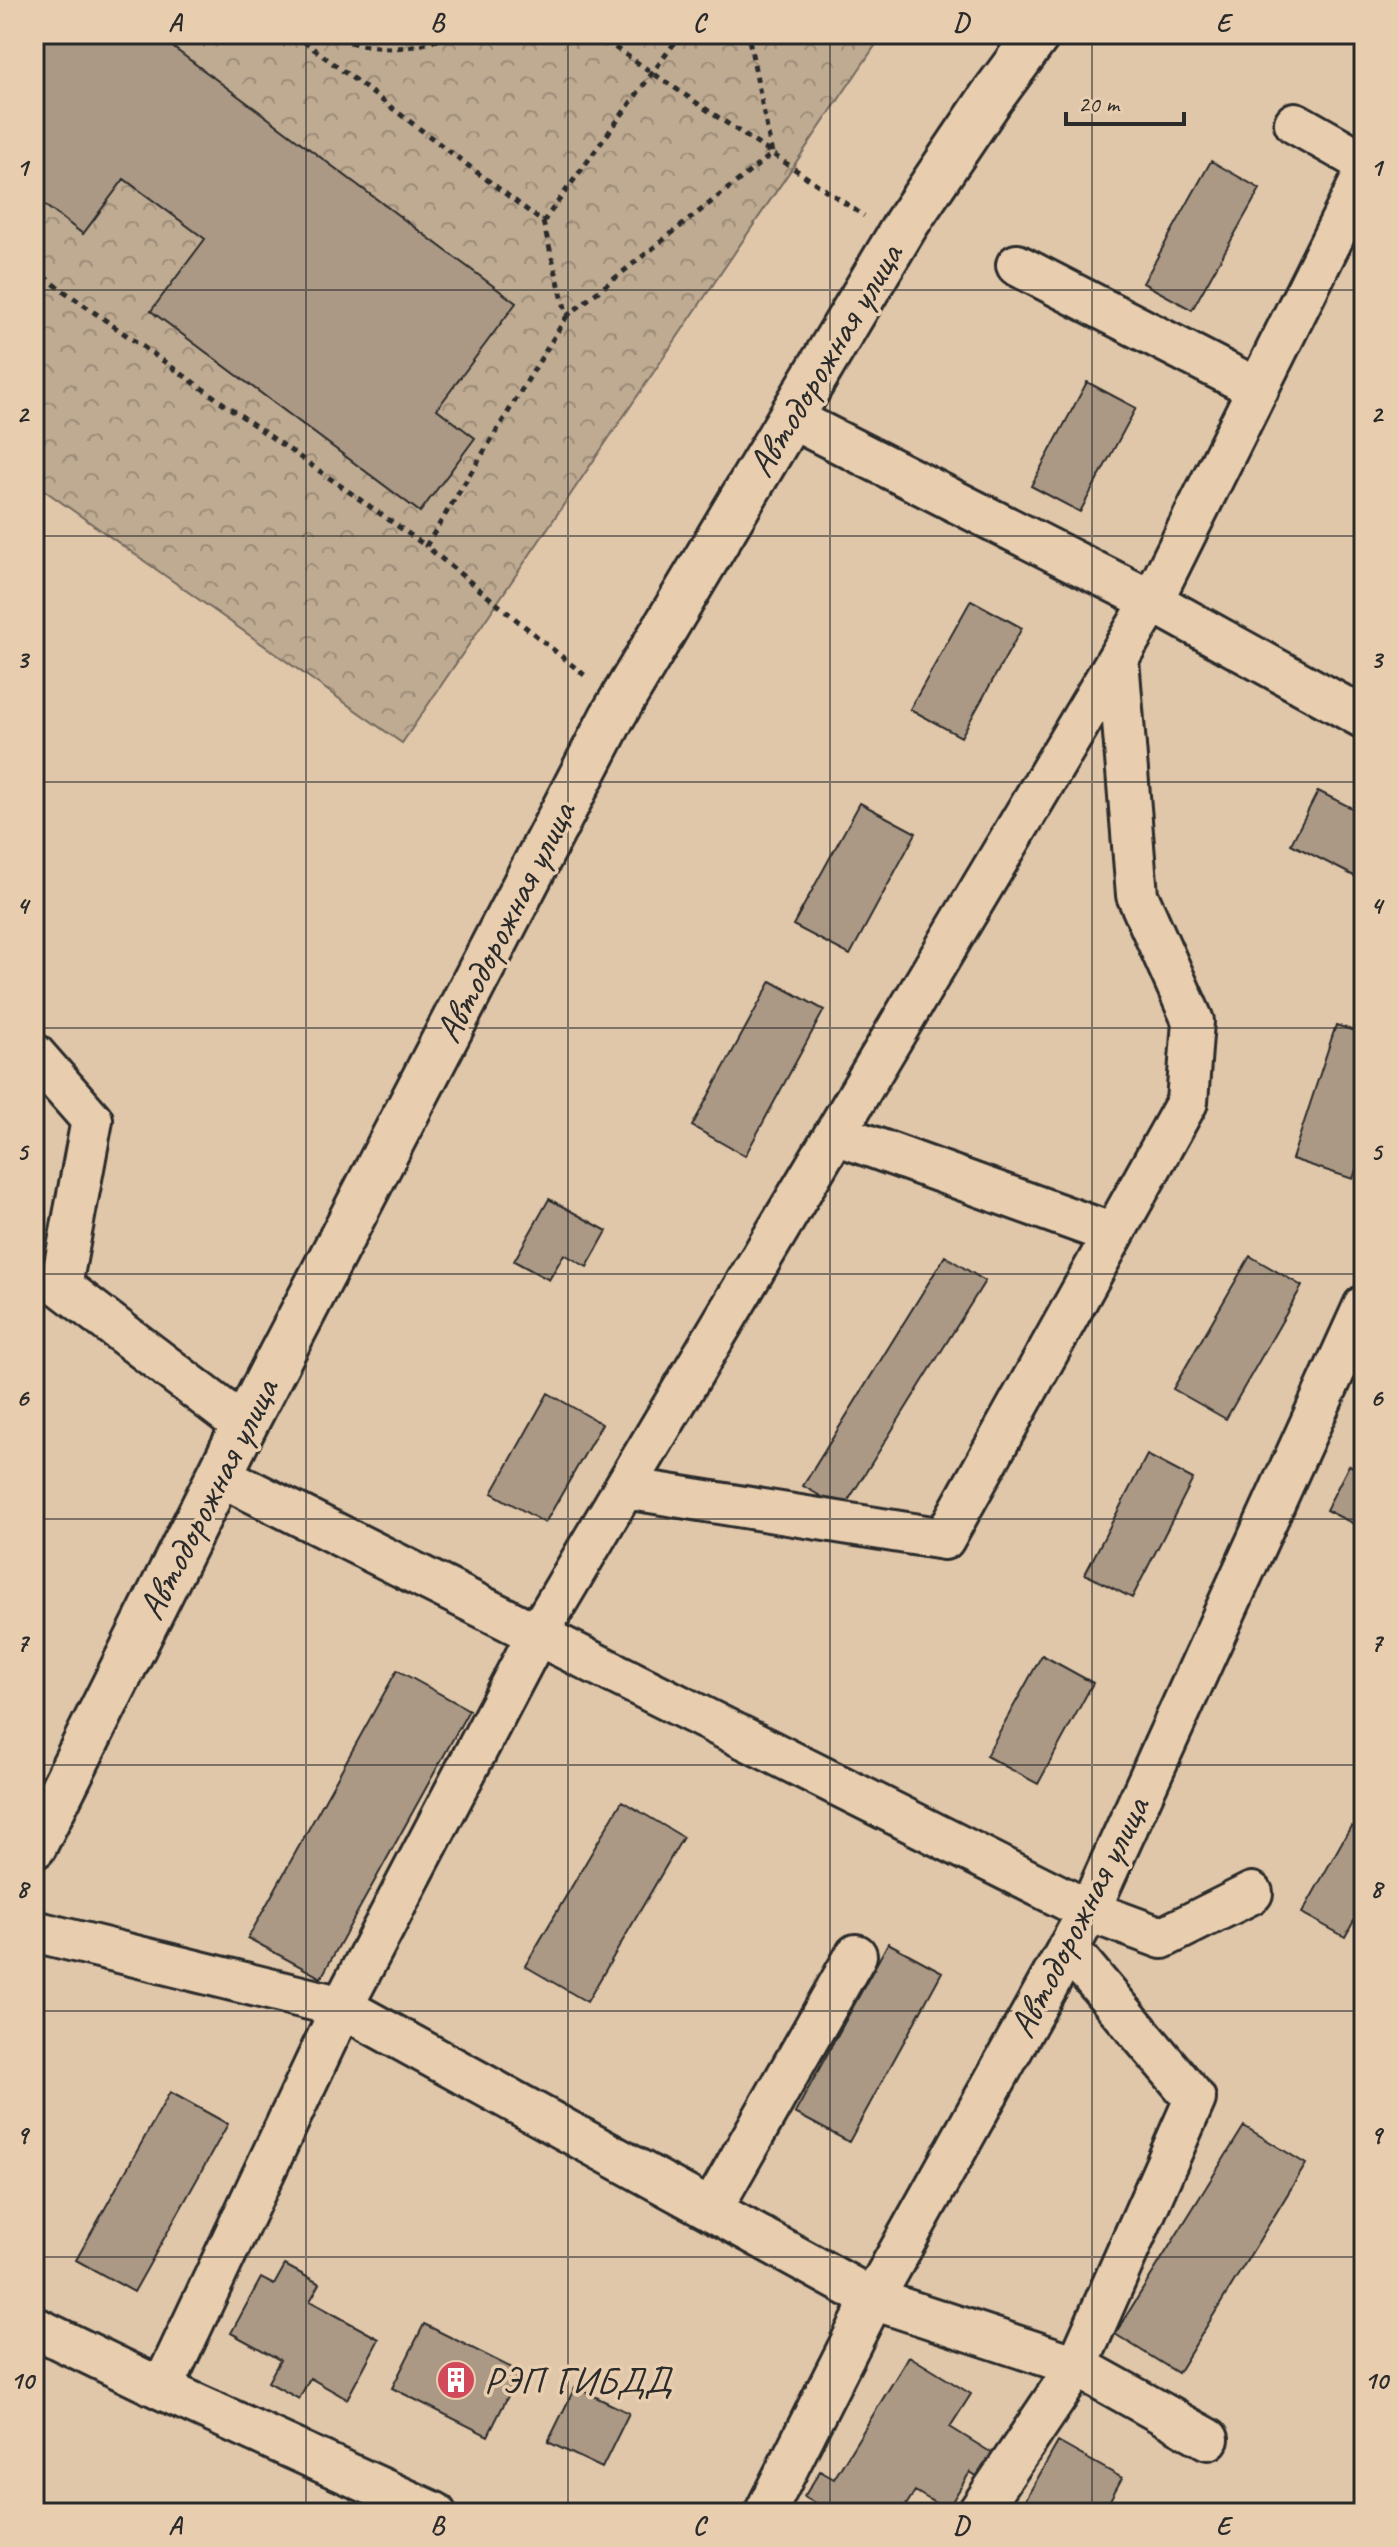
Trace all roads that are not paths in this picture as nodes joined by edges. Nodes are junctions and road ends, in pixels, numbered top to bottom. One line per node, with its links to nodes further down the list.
1 (1038, 34): 7 (main road, Автодорожная улица)
2 (1295, 123): 3 (street)
3 (1364, 162)
4 (1364, 175): 6 (street)
5 (1017, 265): 6 (street)
6 (1258, 389): 8 (street)
7 (791, 418): 8 (street); 15 (main road, Автодорожная улица)
8 (1152, 601): 9 (street); 10 (street)
9 (1118, 659): 12 (street); 13 (street)
10 (1364, 718)
11 (34, 1054): 15 (street)
12 (836, 1134): 13 (street); 17 (street)
13 (1113, 1234): 17 (street)
14 (1364, 1306): 21 (street, Автодорожная улица)
15 (244, 1426): 16 (main road, Автодорожная улица)
16 (219, 1475): 18 (street); 19 (main road, Автодорожная улица)
17 (625, 1488): 18 (street)
18 (537, 1635): 21 (street); 25 (street)
19 (34, 1846)
20 (1252, 1893): 21 (street)
21 (1089, 1911): 23 (street, Автодорожная улица)
22 (34, 1931): 25 (street)
23 (1068, 1948): 27 (street, Автодорожная улица); 29 (street)
24 (856, 1955): 26 (street)
25 (342, 2007): 26 (street); 30 (street)
26 (711, 2210): 27 (street)
27 (873, 2299): 29 (street); 33 (street, Автодорожная улица)
28 (34, 2327): 30 (street)
29 (1077, 2366): 31 (street); 34 (street)
30 (162, 2389): 32 (street)
31 (1208, 2439)
32 (435, 2513)
33 (765, 2513)
34 (978, 2513)

